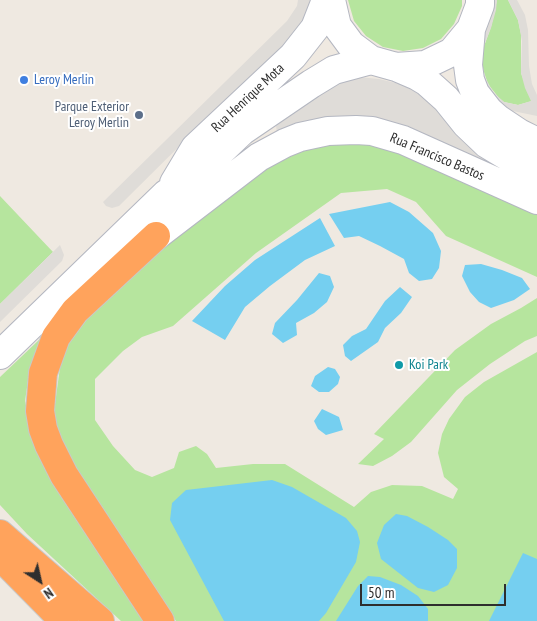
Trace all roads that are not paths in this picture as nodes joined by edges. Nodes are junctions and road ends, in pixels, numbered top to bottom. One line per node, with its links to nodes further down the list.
1 (326, 0): 9 (street, Rua Henrique Mota)
2 (330, 0): 5 (street)
3 (480, 0): 4 (street)
4 (471, 29): 5 (street, Rua Henrique Mota); 7 (street)
5 (383, 63): 6 (street, Rua Henrique Mota); 8 (street)
6 (282, 104): 9 (street, Rua Henrique Mota); 11 (street)
7 (537, 142)
8 (537, 171)
9 (166, 194): 12 (street, Rua Henrique Mota)
10 (537, 200): 11 (street, Rua Francisco Bastos)
11 (156, 236): 17 (highway)
12 (0, 355)
13 (0, 534): 16 (highway)
14 (0, 556): 15 (highway)
15 (64, 621)
16 (100, 621)
17 (160, 621)

